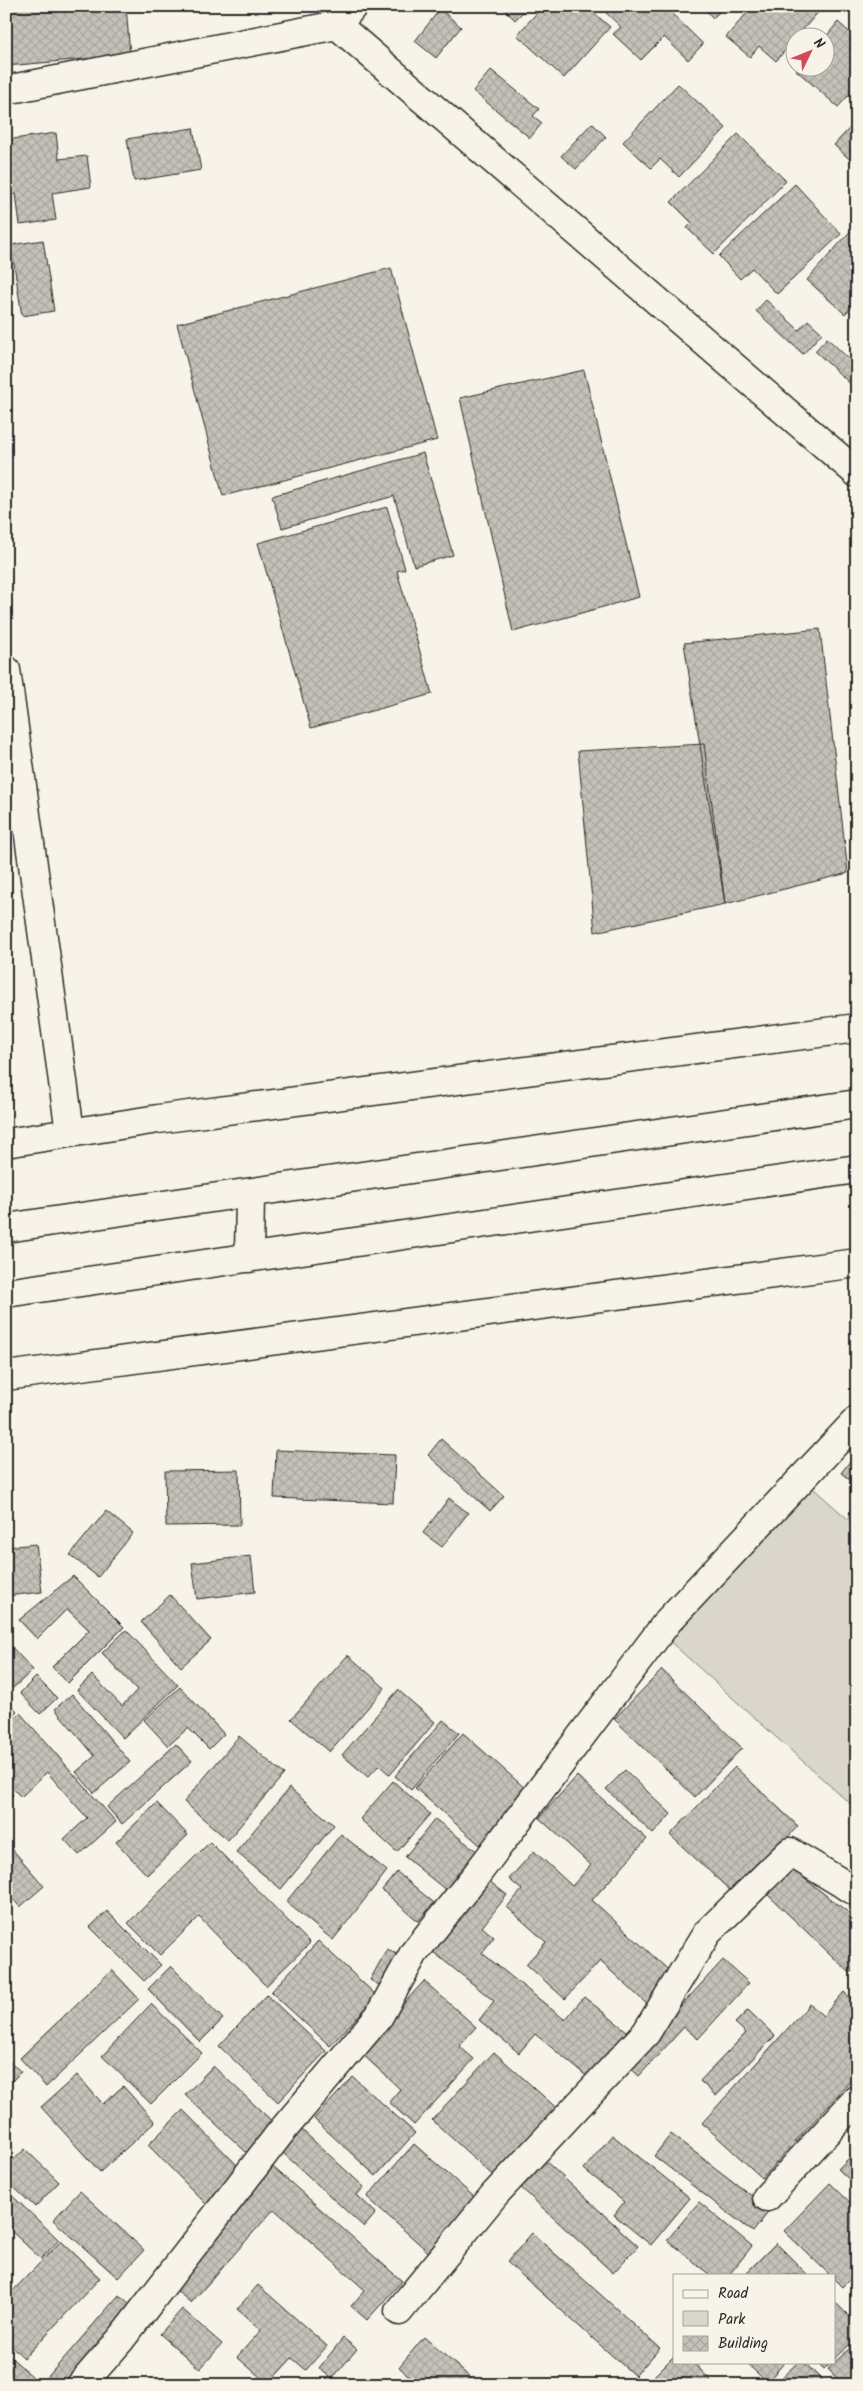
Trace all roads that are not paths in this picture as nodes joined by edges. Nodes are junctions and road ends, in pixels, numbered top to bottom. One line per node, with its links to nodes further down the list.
1 (345, 16): 2 (street); 3 (street)
2 (6, 90)
3 (857, 474)
4 (6, 670): 7 (street)
5 (857, 1028): 7 (street)
6 (857, 1104): 10 (street)
7 (70, 1132): 8 (street)
8 (6, 1143)
9 (857, 1169): 12 (street)
10 (250, 1194): 11 (street); 12 (street)
11 (6, 1228)
12 (249, 1258): 14 (street)
13 (857, 1263): 15 (street)
14 (6, 1293)
15 (6, 1376)
16 (857, 1420): 21 (street)
17 (856, 1891): 20 (street)
18 (857, 2099): 19 (street)
19 (767, 2198)
20 (399, 2311)
21 (81, 2385)

